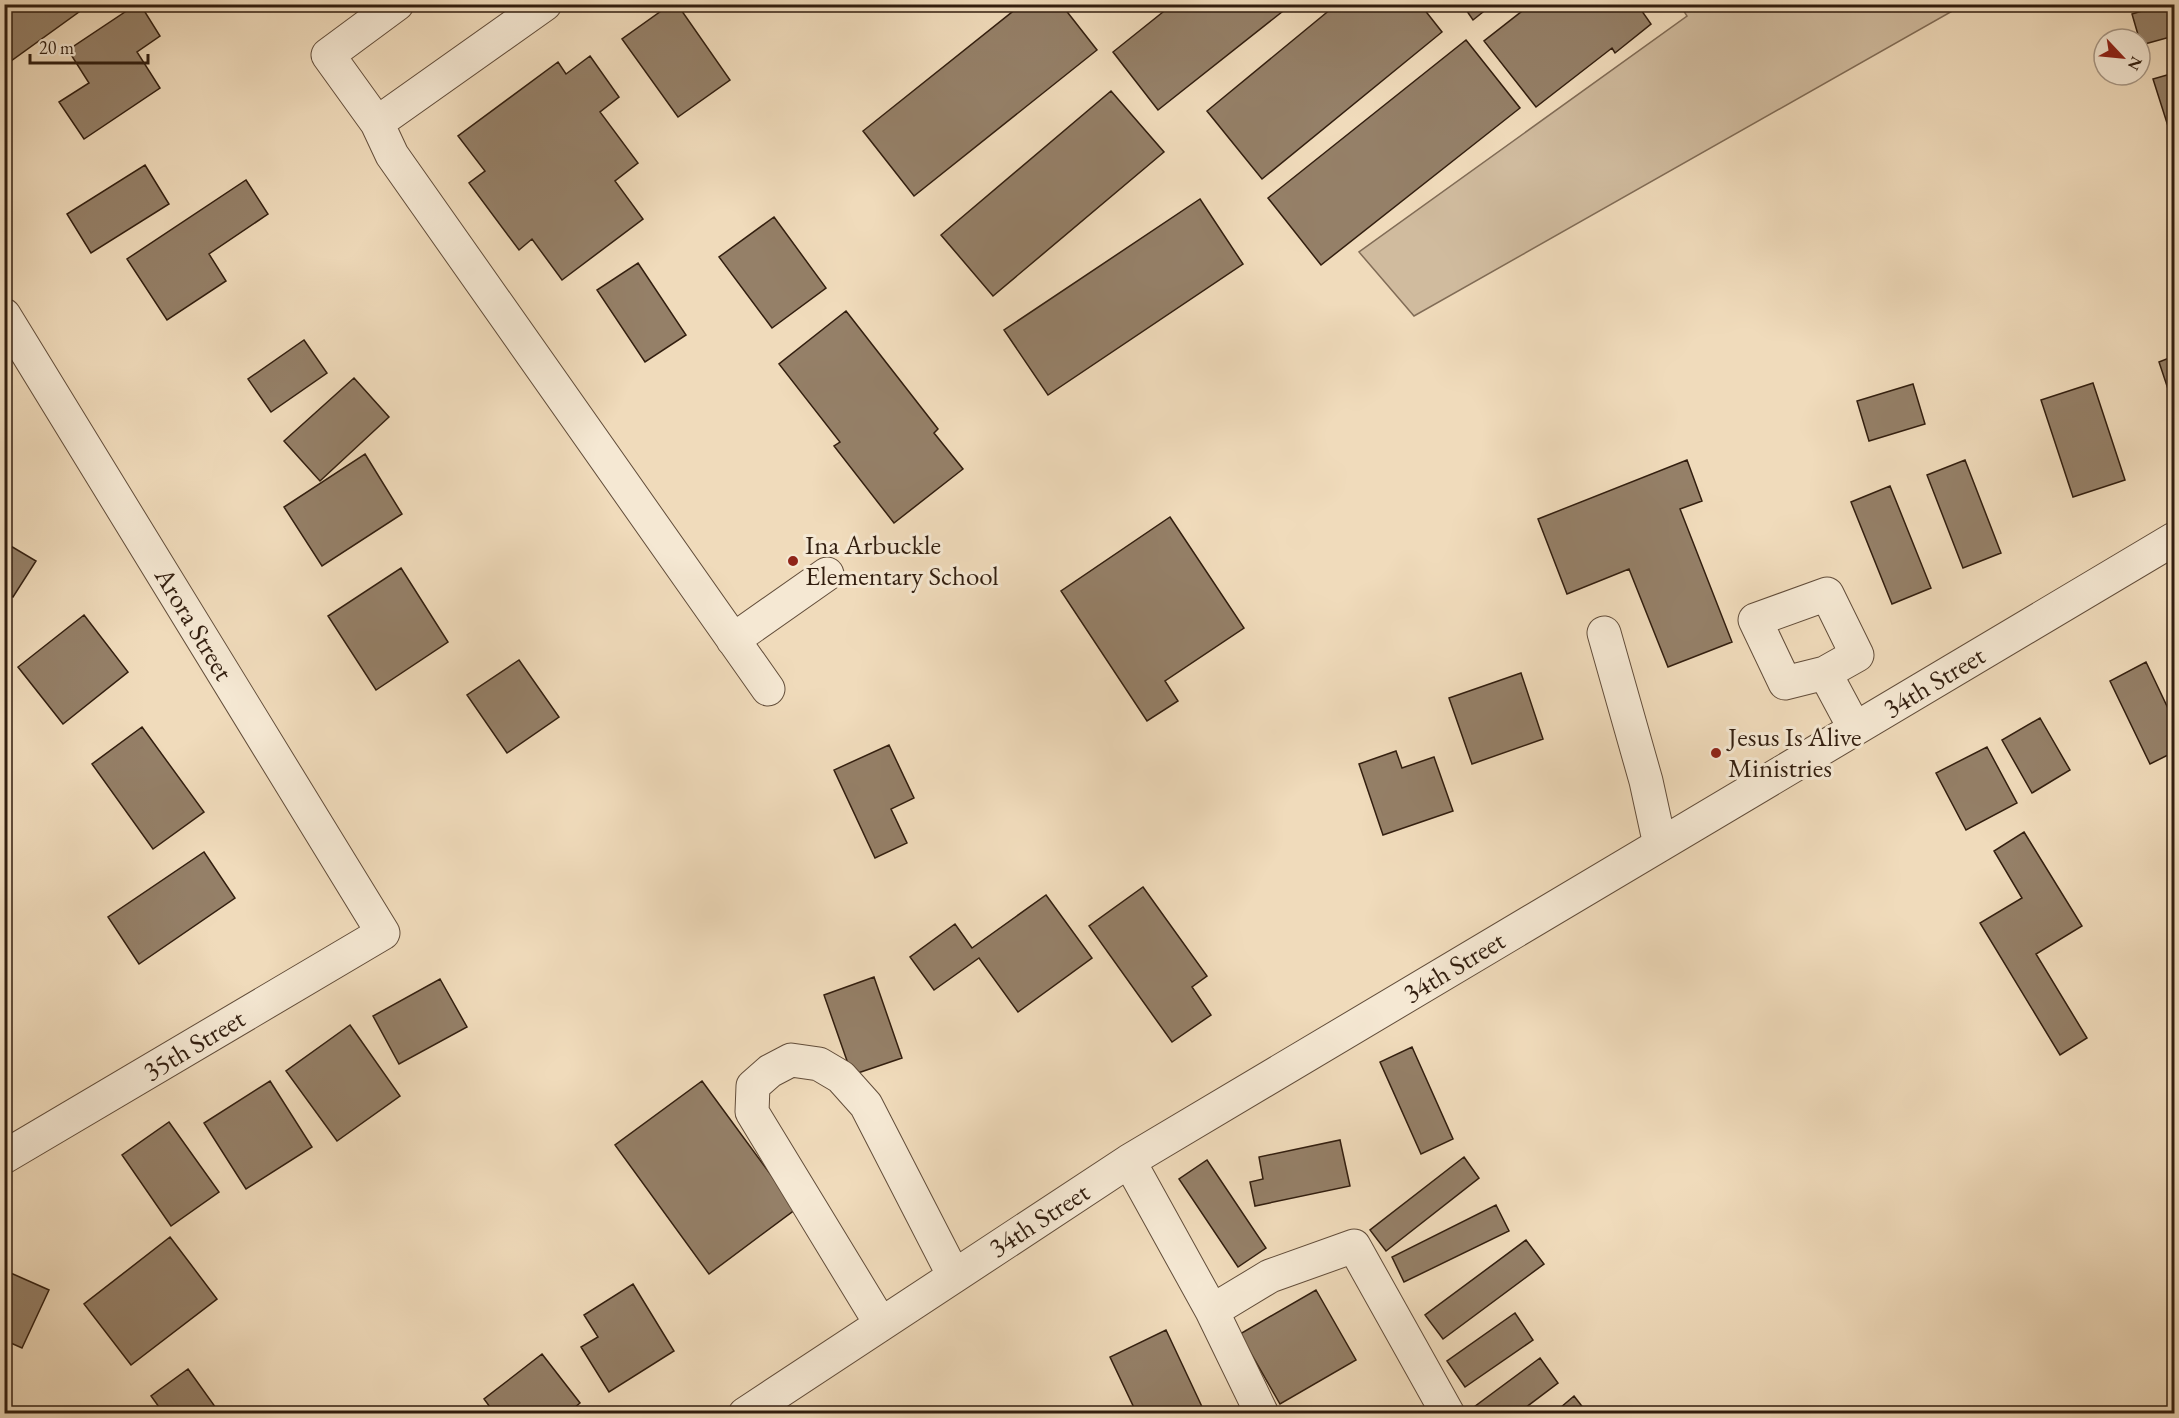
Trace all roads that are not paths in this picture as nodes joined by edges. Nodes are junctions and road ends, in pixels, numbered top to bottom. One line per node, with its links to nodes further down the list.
1 (397, 4): 3 (street)
2 (545, 4): 3 (street)
3 (377, 123): 8 (street)
4 (4, 315): 13 (street, Arora Street)
5 (2175, 540): 11 (street, 34th Street)
6 (827, 574): 8 (street)
7 (1604, 633): 12 (street)
8 (733, 640): 10 (street)
9 (1825, 673): 11 (street)
10 (768, 690)
11 (1855, 729): 12 (street, 34th Street)
12 (1660, 845): 15 (street, 34th Street)
13 (383, 933): 14 (street, 35th Street)
14 (4, 1157)
15 (1129, 1161): 16 (street, 34th Street); 17 (street)
16 (954, 1276): 18 (street, 34th Street); 18 (street)
17 (1212, 1311): 20 (street); 21 (street)
18 (881, 1324): 19 (street, 34th Street)
19 (745, 1413)
20 (1262, 1413)
21 (1448, 1413)

